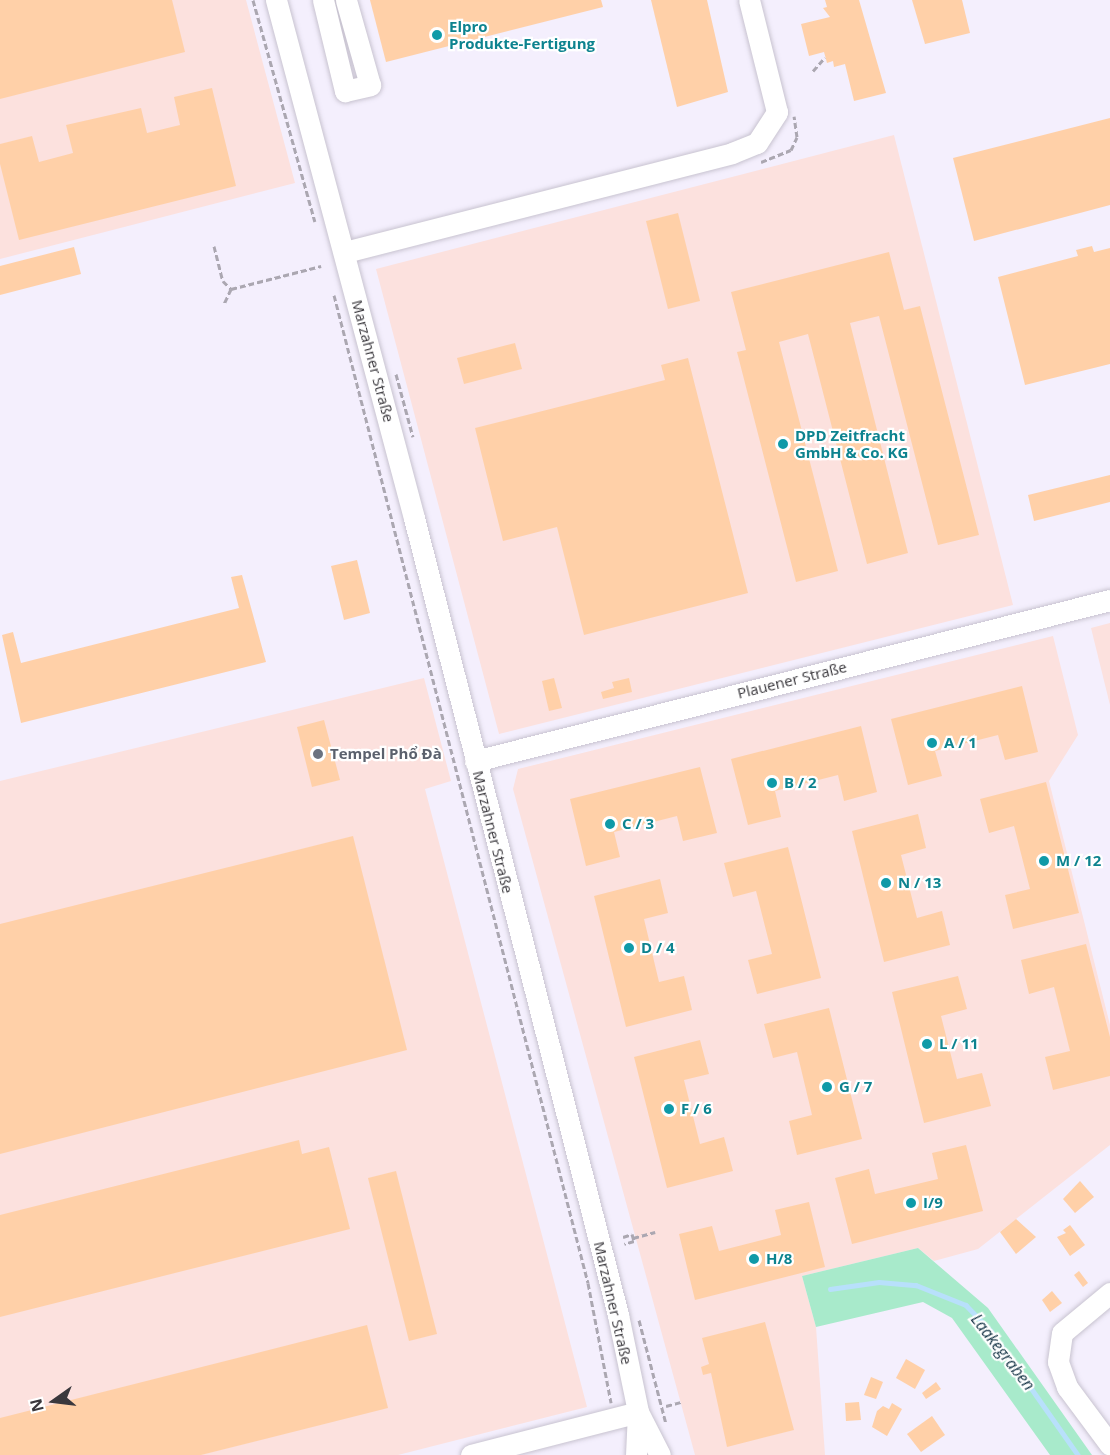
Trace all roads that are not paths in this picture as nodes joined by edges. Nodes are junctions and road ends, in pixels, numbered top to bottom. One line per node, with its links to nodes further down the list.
1 (276, 0): 5 (street, Marzahner Straße)
2 (322, 0): 3 (street)
3 (346, 0)
4 (749, 0): 5 (street)
5 (345, 252): 7 (street, Marzahner Straße)
6 (1110, 600): 7 (street, Plauener Straße)
7 (475, 761): 9 (street, Marzahner Straße)
8 (1110, 1293): 10 (street)
9 (638, 1412): 11 (street); 12 (street, Marzahner Straße); 13 (street, Marzahner Straße)
10 (1110, 1446)
11 (471, 1455)
12 (636, 1455)
13 (660, 1455)

